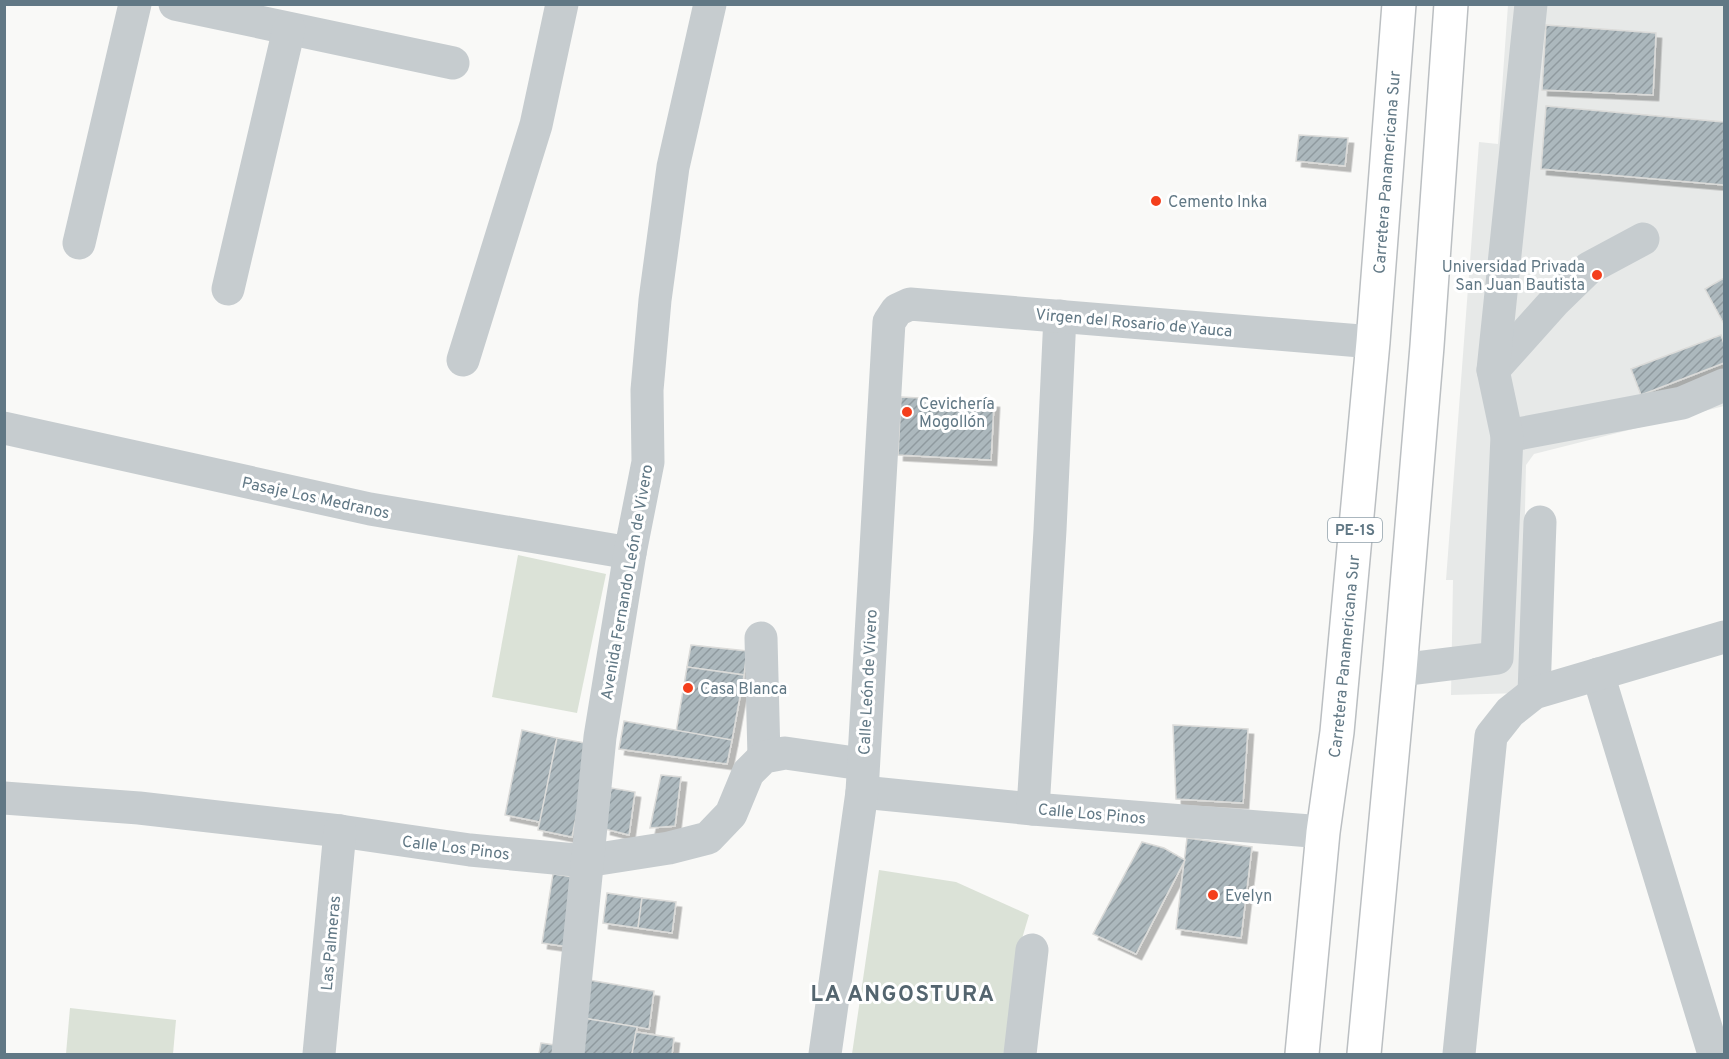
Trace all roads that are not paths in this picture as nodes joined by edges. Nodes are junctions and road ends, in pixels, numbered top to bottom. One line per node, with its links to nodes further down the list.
1 (135, 4): 11 (street)
2 (176, 4): 8 (street)
3 (562, 4): 16 (street)
4 (710, 4): 22 (street, Avenida Fernando León de Vivero)
5 (1399, 4): 15 (highway, Carretera Panamericana Sur / PE-1S)
6 (1450, 4): 25 (highway)
7 (1531, 4): 17 (street)
8 (289, 29): 9 (street); 12 (street)
9 (453, 63)
10 (1643, 239): 17 (street)
11 (79, 243)
12 (228, 289)
13 (897, 310): 14 (street, Virgen del Rosario de Yauca); 29 (street, Calle León de Vivero)
14 (1060, 316): 15 (street, Virgen del Rosario de Yauca); 31 (street)
15 (1373, 342): 33 (highway, Carretera Panamericana Sur / PE-1S)
16 (463, 360)
17 (1493, 370): 20 (street)
18 (1725, 385): 20 (street)
19 (4, 428): 22 (street, Pasaje Los Medranos)
20 (1507, 436): 25 (street)
21 (1540, 522): 27 (street)
22 (630, 554): 34 (street, Avenida Fernando León de Vivero)
23 (761, 638): 28 (street)
24 (1725, 638): 26 (street)
25 (1400, 670): 42 (highway)
26 (1598, 675): 27 (street); 36 (street)
27 (1534, 693): 43 (street)
28 (764, 757): 29 (street, Calle Los Pinos); 34 (street, Calle Los Pinos)
29 (862, 778): 31 (street, Calle Los Pinos); 39 (street, Calle León de Vivero)
30 (4, 798): 32 (street, Calle Los Pinos)
31 (1033, 808): 33 (street, Calle Los Pinos)
32 (340, 831): 34 (street, Calle Los Pinos); 37 (street, Las Palmeras)
33 (1323, 832): 41 (highway, Carretera Panamericana Sur / PE-1S)
34 (586, 861): 38 (street, Avenida Fernando León de Vivero)
35 (1032, 950): 40 (street)
36 (1714, 1020): 44 (street)
37 (319, 1054)
38 (568, 1054)
39 (825, 1054)
40 (1020, 1054)
41 (1302, 1054)
42 (1364, 1054)
43 (1460, 1054)
44 (1714, 1054)

